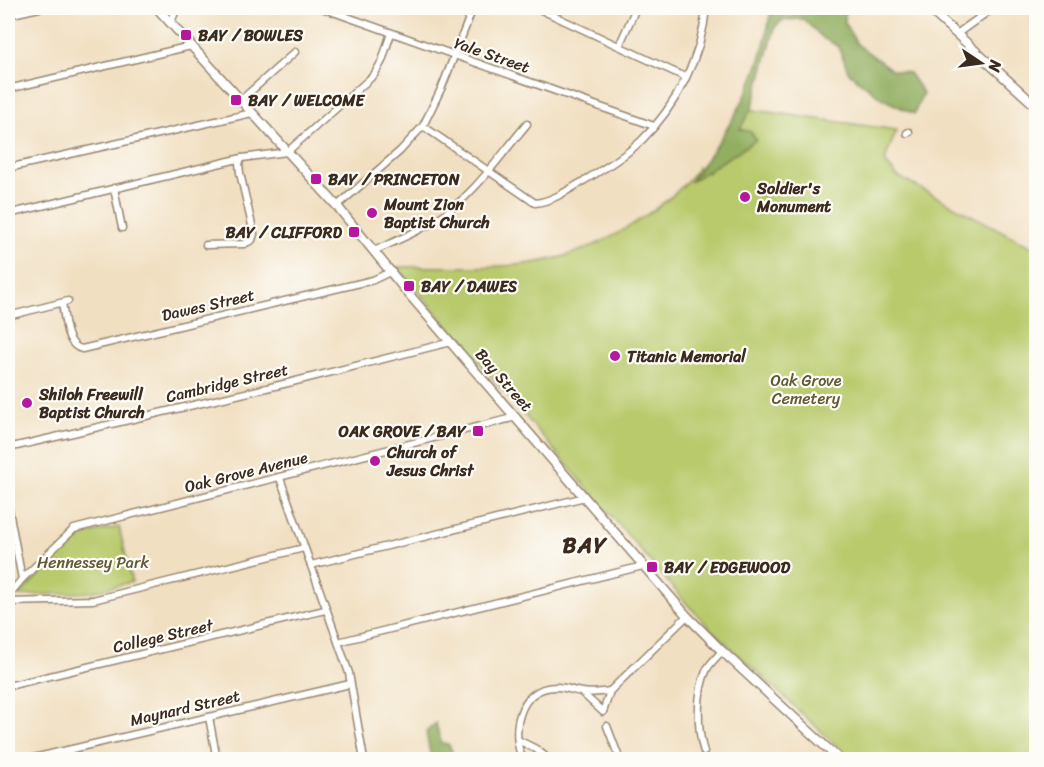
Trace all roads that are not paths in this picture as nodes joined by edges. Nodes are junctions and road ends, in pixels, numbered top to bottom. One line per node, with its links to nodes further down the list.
1 (39, 8): 12 (street)
2 (157, 8): 13 (main road, Bay Street)
3 (177, 8): 13 (street)
4 (322, 8): 14 (street, Yale Street)
5 (473, 8): 19 (street)
6 (537, 8): 11 (street)
7 (636, 8): 17 (street)
8 (706, 8): 20 (street)
9 (928, 8): 15 (main road)
10 (993, 8): 15 (street)
11 (555, 11): 17 (street)
12 (8, 15)
13 (171, 22): 16 (main road, Bay Street)
14 (392, 33): 19 (street, Yale Street); 28 (street)
15 (958, 33): 23 (main road)
16 (191, 46): 21 (street); 22 (main road, Bay Street)
17 (619, 46): 20 (street)
18 (295, 52): 22 (street)
19 (454, 56): 26 (street); 27 (street, Yale Street)
20 (685, 76): 27 (street)
21 (8, 89)
22 (240, 100): 24 (main road, Bay Street)
23 (1036, 106)
24 (252, 113): 28 (main road, Bay Street); 30 (street)
25 (527, 123): 31 (street)
26 (423, 126): 31 (street); 33 (street)
27 (654, 126): 31 (street)
28 (287, 152): 29 (street); 33 (main road, Bay Street)
29 (242, 158): 32 (street); 36 (street)
30 (8, 168)
31 (488, 170): 37 (street)
32 (114, 188): 34 (street); 35 (street)
33 (337, 206): 37 (main road, Bay Street)
34 (8, 214)
35 (122, 228)
36 (206, 245)
37 (374, 251): 38 (main road, Bay Street)
38 (392, 272): 39 (street, Dawes Street); 40 (main road, Bay Street)
39 (8, 316)
40 (451, 342): 41 (main road, Bay Street); 42 (street, Cambridge Street)
41 (516, 417): 43 (street, Oak Grove Avenue); 44 (main road, Bay Street)
42 (8, 448)
43 (280, 478): 47 (street); 50 (street, Oak Grove Avenue)
44 (585, 497): 48 (street); 49 (main road, Bay Street)
45 (8, 505): 46 (street)
46 (8, 514): 50 (street)
47 (303, 548): 48 (street); 52 (street)
48 (311, 565): 53 (street)
49 (643, 566): 54 (main road, Bay Street); 55 (street)
50 (22, 579): 51 (street, Oak Grove Avenue)
51 (8, 596)
52 (8, 602)
53 (325, 610): 55 (street); 58 (street, College Street)
54 (687, 616): 56 (main road, Bay Street); 59 (street)
55 (338, 642): 57 (street)
56 (722, 651): 65 (street); 73 (main road, Bay Street)
57 (350, 684): 61 (street, Maynard Street); 69 (street)
58 (8, 686)
59 (610, 691): 60 (street); 60 (street)
60 (581, 692): 63 (street)
61 (209, 717): 64 (street, Maynard Street); 66 (street)
62 (607, 726): 72 (street)
63 (518, 740): 70 (street); 71 (street)
64 (68, 750): 67 (street, Maynard Street); 68 (street)
65 (704, 752)
66 (216, 755)
67 (26, 759)
68 (69, 759)
69 (364, 759)
70 (523, 759)
71 (546, 759)
72 (620, 759)
73 (840, 759)

